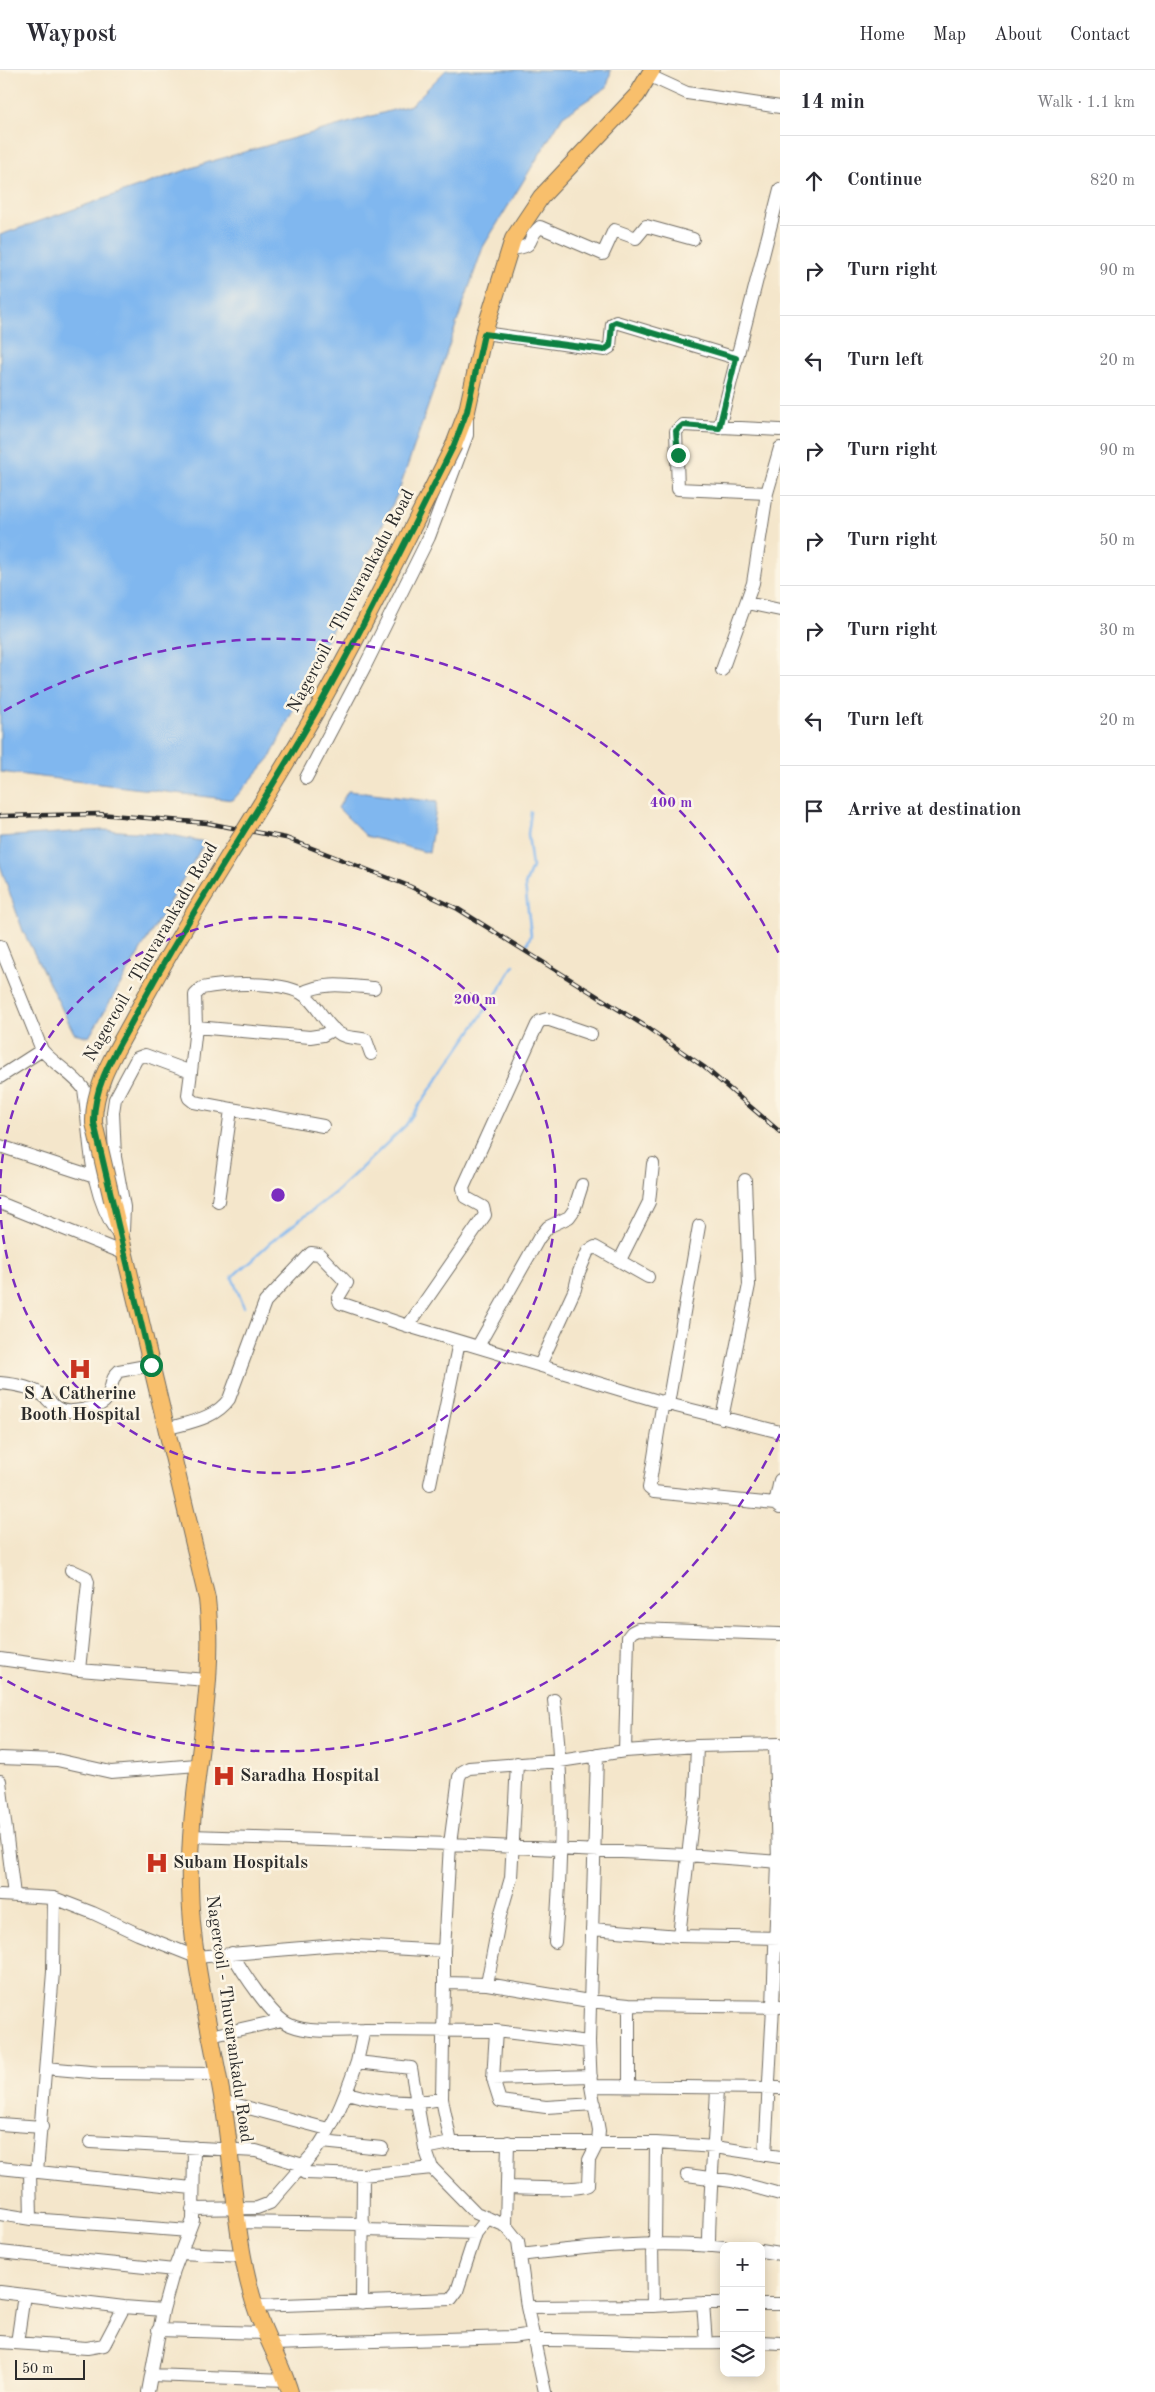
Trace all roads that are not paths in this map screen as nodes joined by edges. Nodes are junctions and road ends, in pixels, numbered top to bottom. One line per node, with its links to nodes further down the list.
1 (651, 73): 2 (street); 5 (main road, Nagercoil - Thuvarankadu Road)
2 (780, 107)
3 (780, 191): 7 (street)
4 (693, 239): 5 (street)
5 (511, 249): 6 (main road, Nagercoil - Thuvarankadu Road)
6 (484, 334): 7 (street); 8 (main road, Nagercoil - Thuvarankadu Road)
7 (736, 358): 9 (street)
8 (467, 411): 16 (street); 37 (main road, Nagercoil - Thuvarankadu Road, bridge)
9 (719, 428): 10 (street); 12 (street)
10 (780, 430)
11 (780, 448): 12 (street)
12 (768, 493): 13 (street)
13 (747, 603): 14 (street); 15 (street)
14 (780, 610)
15 (722, 670)
16 (306, 778)
17 (0, 946): 23 (street)
18 (374, 988): 19 (street)
19 (302, 993): 20 (street); 21 (street)
20 (196, 1027): 21 (street); 25 (street)
21 (334, 1030): 24 (street)
22 (591, 1034): 40 (street)
23 (42, 1050): 26 (street); 31 (street)
24 (372, 1054)
25 (191, 1072): 27 (street); 37 (street)
26 (0, 1077)
27 (231, 1110): 28 (street); 34 (street)
28 (323, 1126)
29 (0, 1146): 31 (street)
30 (653, 1164): 38 (street)
31 (95, 1177): 37 (street)
32 (745, 1180): 47 (street)
33 (582, 1185): 42 (street)
34 (218, 1201)
35 (0, 1203): 37 (street)
36 (699, 1226): 46 (street)
37 (124, 1247): 43 (main road, Nagercoil - Thuvarankadu Road)
38 (620, 1260): 39 (street); 44 (street)
39 (648, 1277)
40 (408, 1326): 41 (street); 48 (street)
41 (459, 1342): 42 (street); 51 (street)
42 (478, 1346): 44 (street)
43 (151, 1365): 45 (street); 48 (main road, Nagercoil - Thuvarankadu Road)
44 (540, 1365): 46 (street)
45 (0, 1383)
46 (666, 1403): 47 (street); 52 (street)
47 (722, 1418): 49 (street)
48 (166, 1429): 57 (main road, Nagercoil - Thuvarankadu Road)
49 (780, 1432)
50 (780, 1480): 52 (street)
51 (430, 1484)
52 (777, 1506)
53 (71, 1570): 56 (street)
54 (780, 1634): 61 (street)
55 (0, 1659): 56 (street)
56 (79, 1670): 57 (street)
57 (207, 1680): 66 (main road, Nagercoil - Thuvarankadu Road)
58 (554, 1700): 64 (street)
59 (778, 1744): 60 (street); 74 (street)
60 (697, 1746): 61 (street); 73 (street)
61 (625, 1751): 62 (street)
62 (597, 1756): 64 (street); 72 (street)
63 (0, 1758): 66 (street)
64 (560, 1760): 65 (street); 71 (street)
65 (517, 1764): 69 (street); 70 (street)
66 (198, 1766): 68 (main road, Nagercoil - Thuvarankadu Road)
67 (0, 1781): 76 (street)
68 (190, 1836): 69 (street); 84 (main road, Nagercoil - Thuvarankadu Road)
69 (450, 1844): 70 (street); 82 (street)
70 (514, 1847): 71 (street); 86 (street)
71 (560, 1849): 72 (street); 81 (street)
72 (595, 1850): 73 (street); 78 (street)
73 (687, 1855): 74 (street); 79 (street)
74 (779, 1862): 80 (street)
75 (0, 1895): 76 (street)
76 (14, 1895): 77 (street)
77 (54, 1898): 84 (street); 97 (street)
78 (592, 1929): 79 (street); 87 (street)
79 (679, 1936): 80 (street)
80 (778, 1938): 89 (street)
81 (555, 1942)
82 (444, 1951): 83 (street); 85 (street)
83 (232, 1953): 84 (street); 90 (street)
84 (196, 1957): 94 (main road, Nagercoil - Thuvarankadu Road)
85 (444, 1983): 86 (street); 92 (street)
86 (487, 1984): 87 (street)
87 (589, 2001): 88 (street); 95 (street)
88 (629, 2005): 89 (street); 101 (street)
89 (777, 2007): 103 (street)
90 (282, 2020): 91 (street); 94 (street)
91 (364, 2030): 92 (street); 96 (street)
92 (445, 2030): 93 (street); 105 (street)
93 (496, 2031): 95 (street); 99 (street)
94 (210, 2036): 98 (main road, Nagercoil - Thuvarankadu Road)
95 (589, 2042): 100 (street)
96 (357, 2062): 104 (street); 107 (street)
97 (46, 2068): 98 (street); 110 (street)
98 (216, 2074): 106 (main road, Nagercoil - Thuvarankadu Road)
99 (493, 2079): 100 (street); 108 (street)
100 (591, 2081): 101 (street); 108 (street)
101 (629, 2085): 102 (street)
102 (717, 2088): 103 (street); 119 (street)
103 (774, 2088): 123 (street)
104 (347, 2093): 107 (street); 111 (street)
105 (442, 2099): 107 (street); 116 (street)
106 (222, 2101): 111 (street); 122 (main road, Nagercoil - Thuvarankadu Road)
107 (417, 2104): 121 (street)
108 (595, 2104): 115 (street)
109 (0, 2124): 110 (street)
110 (42, 2127): 128 (street)
111 (328, 2129): 113 (street)
112 (90, 2142): 118 (street)
113 (322, 2142): 120 (street); 125 (street)
114 (508, 2142): 115 (street); 116 (street); 132 (street)
115 (598, 2142): 117 (street); 132 (street)
116 (451, 2143): 121 (street)
117 (656, 2143): 119 (street); 144 (street)
118 (194, 2147): 122 (street); 133 (street)
119 (715, 2147): 123 (street); 131 (street)
120 (382, 2148)
121 (425, 2148): 127 (street)
122 (228, 2149): 125 (street); 137 (main road, Nagercoil - Thuvarankadu Road)
123 (765, 2155): 124 (street)
124 (780, 2157)
125 (303, 2165): 129 (street); 137 (street)
126 (0, 2168): 128 (street)
127 (432, 2168): 129 (street); 138 (street)
128 (34, 2172): 133 (street); 139 (street)
129 (363, 2175): 141 (street)
130 (687, 2175): 131 (street)
131 (712, 2177): 134 (street); 145 (street)
132 (507, 2187): 140 (street)
133 (192, 2188): 135 (street)
134 (780, 2194)
135 (192, 2209): 137 (street); 142 (street)
136 (0, 2214): 139 (street)
137 (235, 2215): 141 (street); 152 (main road, Nagercoil - Thuvarankadu Road)
138 (488, 2218): 140 (street); 143 (street)
139 (31, 2219): 142 (street)
140 (506, 2226): 151 (street)
141 (364, 2227): 143 (street); 156 (street)
142 (189, 2231): 149 (street)
143 (476, 2233): 156 (street)
144 (653, 2243): 145 (street); 151 (street); 162 (street)
145 (709, 2246): 146 (street)
146 (720, 2247)
147 (0, 2252): 153 (street)
148 (765, 2252): 150 (street)
149 (180, 2253): 152 (street); 153 (street)
150 (780, 2254)
151 (520, 2255): 164 (street)
152 (243, 2256): 161 (main road, Nagercoil - Thuvarankadu Road)
153 (174, 2270): 165 (street)
154 (0, 2292): 155 (street)
155 (24, 2295): 163 (street); 171 (street)
156 (362, 2302): 161 (street)
157 (703, 2303): 158 (street); 162 (street); 172 (street)
158 (720, 2303)
159 (765, 2304): 160 (street)
160 (780, 2304)
161 (255, 2306): 168 (main road, Nagercoil - Thuvarankadu Road)
162 (653, 2306): 164 (street)
163 (124, 2307): 165 (street); 171 (street)
164 (527, 2307): 167 (street)
165 (163, 2310): 166 (street)
166 (158, 2330): 168 (street); 175 (street)
167 (534, 2337): 168 (street); 172 (street); 178 (street)
168 (269, 2338): 176 (main road, Nagercoil - Thuvarankadu Road)
169 (0, 2342): 171 (street)
170 (765, 2342): 174 (street)
171 (17, 2343)
172 (706, 2343): 173 (street)
173 (720, 2343)
174 (780, 2343)
175 (151, 2375): 176 (street); 177 (street)
176 (288, 2386)
177 (148, 2392)
178 (545, 2392)

